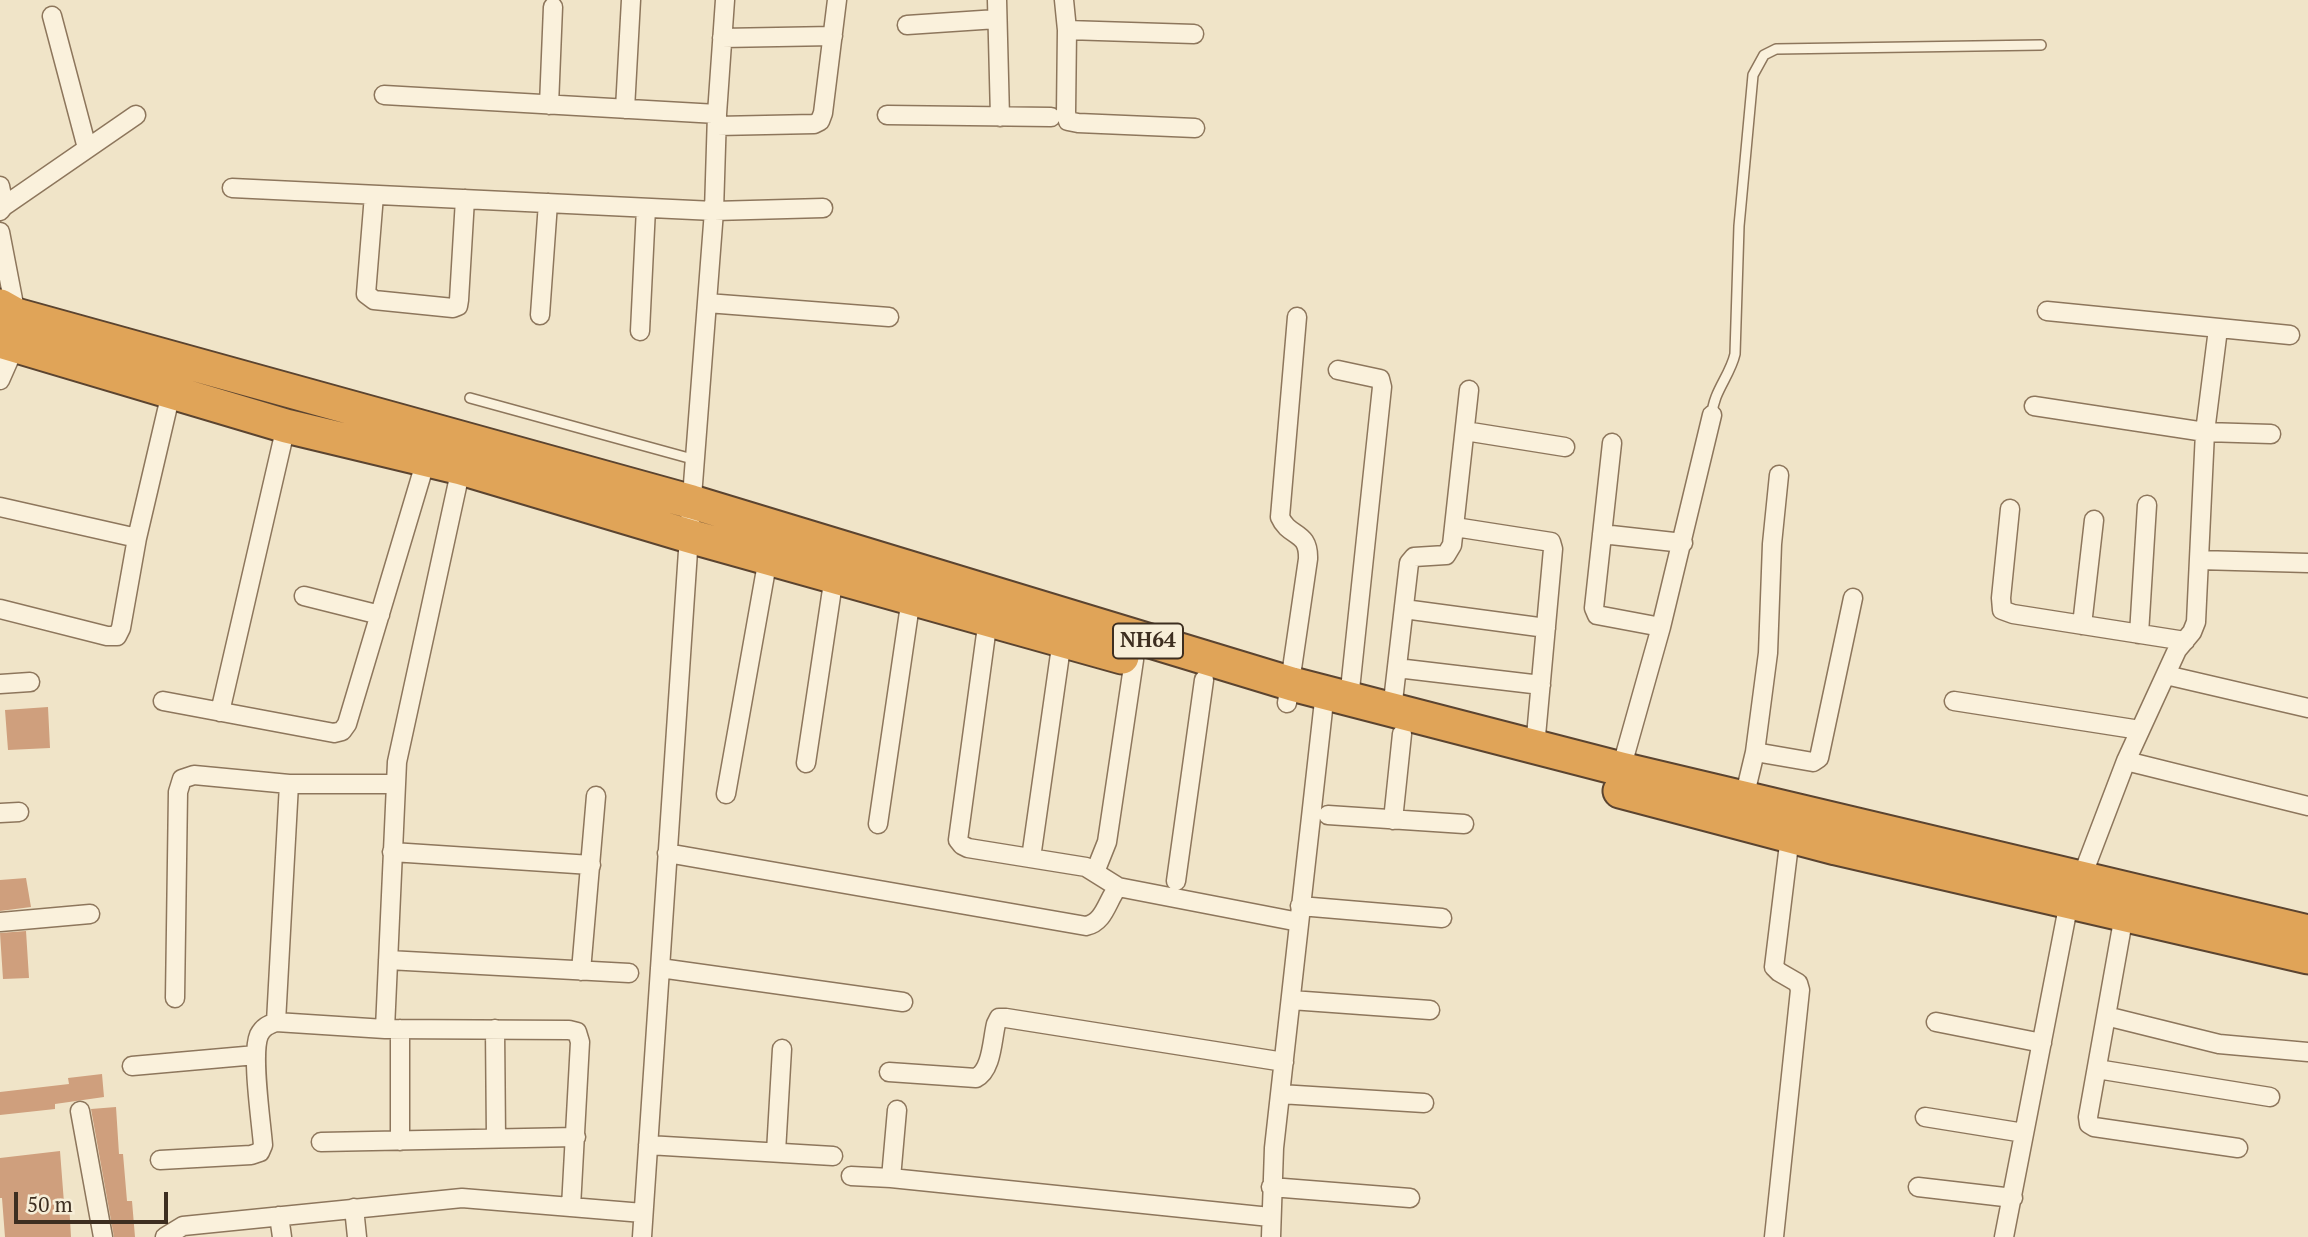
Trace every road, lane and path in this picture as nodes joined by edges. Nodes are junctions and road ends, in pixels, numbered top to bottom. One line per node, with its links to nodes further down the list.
1 (631, 0): 17 (street)
2 (725, 0): 13 (street)
3 (837, 0): 12 (street)
4 (997, 0): 8 (street)
5 (1064, 0): 10 (street)
6 (553, 7): 16 (street)
7 (52, 16): 24 (street)
8 (997, 19): 9 (street); 20 (street)
9 (907, 25)
10 (1068, 30): 11 (street); 23 (street)
11 (1194, 34)
12 (833, 36): 13 (street); 22 (street)
13 (722, 38): 22 (street)
14 (2041, 45): 50 (lane)
15 (384, 95): 16 (street)
16 (549, 105): 17 (street)
17 (625, 109): 22 (street)
18 (136, 114): 24 (street)
19 (887, 116): 20 (street)
20 (1000, 117): 21 (street)
21 (1051, 117)
22 (717, 120): 33 (street)
23 (1195, 128)
24 (87, 148): 32 (street)
25 (0, 186): 32 (street)
26 (232, 188): 27 (street)
27 (374, 195): 28 (street); 28 (street)
28 (465, 199): 29 (street)
29 (548, 203): 30 (street); 37 (street)
30 (646, 208): 33 (street); 42 (street)
31 (823, 208): 33 (street)
32 (2, 209)
33 (714, 211): 35 (street)
34 (0, 232): 40 (street)
35 (708, 303): 38 (street); 58 (street)
36 (2047, 311): 41 (street)
37 (540, 315)
38 (889, 317)
39 (1297, 317): 95 (street)
40 (8, 327): 45 (street); 47 (highway, NH64); 61 (highway, NH64)
41 (2218, 329): 43 (street); 53 (street)
42 (640, 331)
43 (2290, 335)
44 (1338, 370): 97 (street)
45 (0, 380)
46 (1469, 390): 52 (street)
47 (172, 393): 51 (highway, NH64); 69 (street)
48 (470, 398): 58 (lane)
49 (2034, 406): 53 (street)
50 (1712, 415): 70 (street)
51 (286, 426): 57 (highway, NH64); 100 (street)
52 (1465, 431): 56 (street); 66 (street)
53 (2206, 432): 54 (street); 72 (street)
54 (2271, 435)
55 (1612, 443): 67 (street)
56 (1565, 447)
57 (426, 460): 59 (highway, NH64); 80 (street)
58 (695, 460): 61 (street)
59 (461, 468): 68 (highway, NH64); 109 (street)
60 (1779, 475): 104 (street)
61 (692, 502): 68 (street); 95 (highway, NH64)
62 (2147, 505): 85 (street)
63 (0, 507): 69 (street)
64 (2010, 509): 82 (street)
65 (2094, 520): 82 (street)
66 (1455, 527): 79 (street); 84 (street)
67 (1602, 534): 70 (street); 83 (street)
68 (689, 536): 71 (highway, NH64); 122 (street)
69 (137, 538): 78 (street)
70 (1683, 543): 83 (street)
71 (768, 558): 74 (highway, NH64); 110 (street)
72 (2199, 560): 73 (street); 87 (street)
73 (2308, 563)
74 (834, 576): 76 (highway, NH64); 106 (street)
75 (304, 596): 80 (street)
76 (911, 598): 81 (highway, NH64); 118 (street)
77 (1853, 598): 104 (street)
78 (0, 609)
79 (1404, 609): 84 (street); 89 (street)
80 (380, 615): 100 (street)
81 (988, 619): 86 (highway, NH64); 123 (street)
82 (2082, 625): 85 (street)
83 (1661, 627): 107 (street)
84 (1546, 628): 94 (street)
85 (2138, 634): 87 (street)
86 (1062, 640): 88 (highway, NH64); 123 (street)
87 (2185, 641): 90 (street)
88 (1134, 660): 91 (highway, NH64); 125 (street)
89 (1397, 668): 94 (street); 101 (street)
90 (2166, 675): 99 (street); 102 (street)
91 (1204, 680): 95 (highway, NH64); 126 (street)
92 (30, 682): 93 (street)
93 (0, 684)
94 (1541, 685): 103 (street)
95 (1289, 693): 97 (highway, NH64)
96 (163, 701): 100 (street)
97 (1332, 701): 101 (highway, NH64); 130 (street)
98 (1954, 701): 102 (street)
99 (2308, 708)
100 (220, 712)
101 (1397, 722): 103 (highway, NH64); 117 (street); 120 (highway, NH64)
102 (2140, 730): 105 (street)
103 (1535, 747): 107 (highway, NH64)
104 (1755, 752): 112 (street)
105 (2126, 761): 113 (street); 128 (street)
106 (806, 763)
107 (1621, 769): 112 (highway, NH64)
108 (289, 784): 109 (street); 140 (street); 145 (street)
109 (396, 784): 121 (street)
110 (726, 794)
111 (597, 796): 124 (street)
112 (1744, 799): 128 (highway, NH64)
113 (2308, 806)
114 (19, 812): 115 (street)
115 (0, 813)
116 (1328, 815): 117 (street)
117 (1393, 820): 119 (street)
118 (878, 824)
119 (1464, 824)
120 (1790, 836): 128 (highway, NH64); 190 (street)
121 (392, 852): 124 (street); 136 (street)
122 (667, 853): 127 (street); 137 (street)
123 (1031, 858): 125 (street)
124 (591, 865): 138 (street)
125 (1095, 872): 127 (street)
126 (1176, 881)
127 (1118, 887): 130 (street)
128 (2075, 890): 131 (highway, NH64); 134 (highway, NH64); 149 (street)
129 (90, 914): 133 (street)
130 (1300, 914): 132 (street); 141 (street)
131 (2124, 915): 135 (highway, NH64); 144 (street)
132 (1441, 918)
133 (0, 922)
134 (2308, 932)
135 (2308, 957)
136 (388, 960): 138 (street); 147 (street)
137 (660, 968): 142 (street); 168 (street)
138 (582, 971): 139 (street)
139 (629, 973)
140 (175, 998)
141 (1291, 1000): 143 (street); 153 (street)
142 (903, 1002)
143 (1430, 1010)
144 (2106, 1016): 151 (street); 155 (street)
145 (276, 1022): 147 (street); 152 (street)
146 (1936, 1022): 149 (street)
147 (392, 1029): 148 (street); 166 (street)
148 (495, 1029): 164 (street); 165 (street)
149 (2042, 1043): 163 (street)
150 (782, 1049): 170 (street)
151 (2308, 1052)
152 (256, 1055): 154 (street); 172 (street)
153 (1284, 1062): 156 (street); 157 (street)
154 (132, 1066)
155 (2097, 1069): 158 (street); 169 (street)
156 (889, 1072)
157 (1280, 1094): 159 (street); 175 (street)
158 (2270, 1097)
159 (1423, 1103)
160 (897, 1110): 174 (street)
161 (80, 1111): 184 (street)
162 (1925, 1117): 163 (street)
163 (2024, 1133): 178 (street)
164 (576, 1136): 165 (street); 179 (street)
165 (496, 1139): 166 (street)
166 (400, 1141): 167 (street)
167 (321, 1142)
168 (648, 1145): 170 (street); 181 (street)
169 (2238, 1148)
170 (776, 1152): 171 (street)
171 (834, 1156)
172 (160, 1160)
173 (851, 1176): 174 (street)
174 (891, 1178): 183 (street)
175 (1271, 1187): 177 (street); 183 (street)
176 (1918, 1187): 178 (street)
177 (1410, 1198)
178 (2013, 1198): 191 (street)
179 (571, 1207): 180 (street); 181 (street)
180 (354, 1208): 182 (street); 187 (street)
181 (643, 1213): 188 (street)
182 (279, 1216): 185 (street); 186 (street)
183 (1270, 1217): 189 (street)
184 (103, 1237)
185 (165, 1237)
186 (282, 1237)
187 (357, 1237)
188 (642, 1237)
189 (1270, 1237)
190 (1774, 1237)
191 (2004, 1237)

